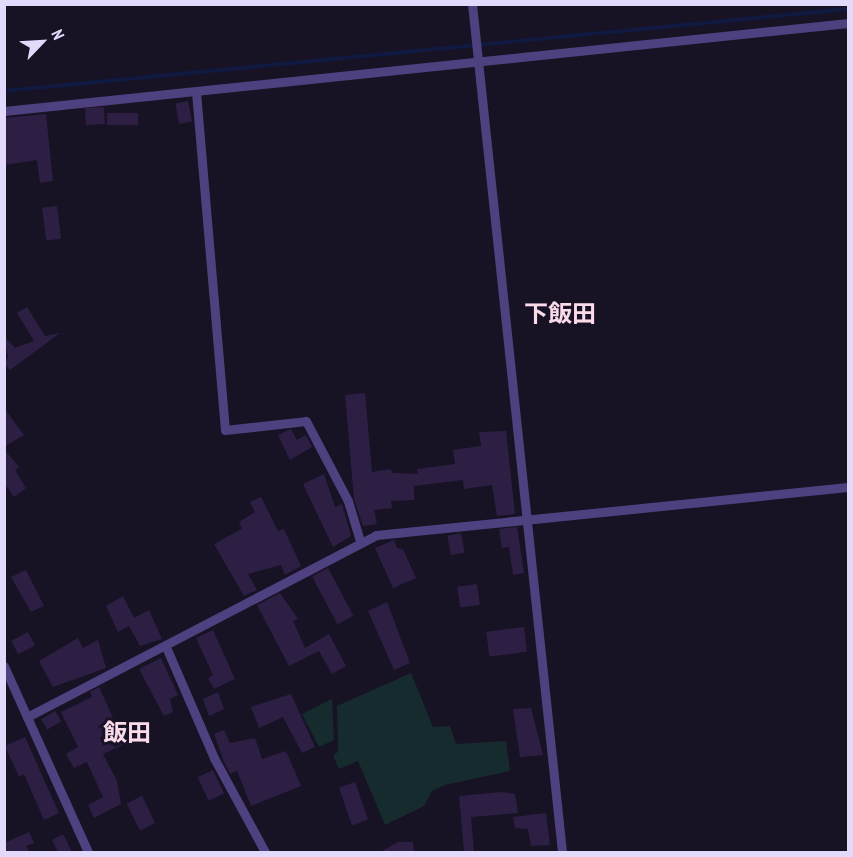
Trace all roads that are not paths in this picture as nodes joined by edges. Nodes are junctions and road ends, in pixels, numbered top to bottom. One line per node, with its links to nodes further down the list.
1 (472, 4): 3 (street)
2 (849, 23): 3 (street)
3 (478, 58): 4 (street); 7 (street)
4 (196, 92): 5 (street); 8 (street)
5 (4, 111)
6 (849, 487): 7 (street)
7 (524, 521): 8 (street); 14 (street)
8 (360, 541): 9 (street)
9 (166, 647): 11 (street); 13 (street)
10 (4, 666): 11 (street)
11 (27, 717): 12 (street)
12 (88, 852)
13 (266, 852)
14 (562, 852)

